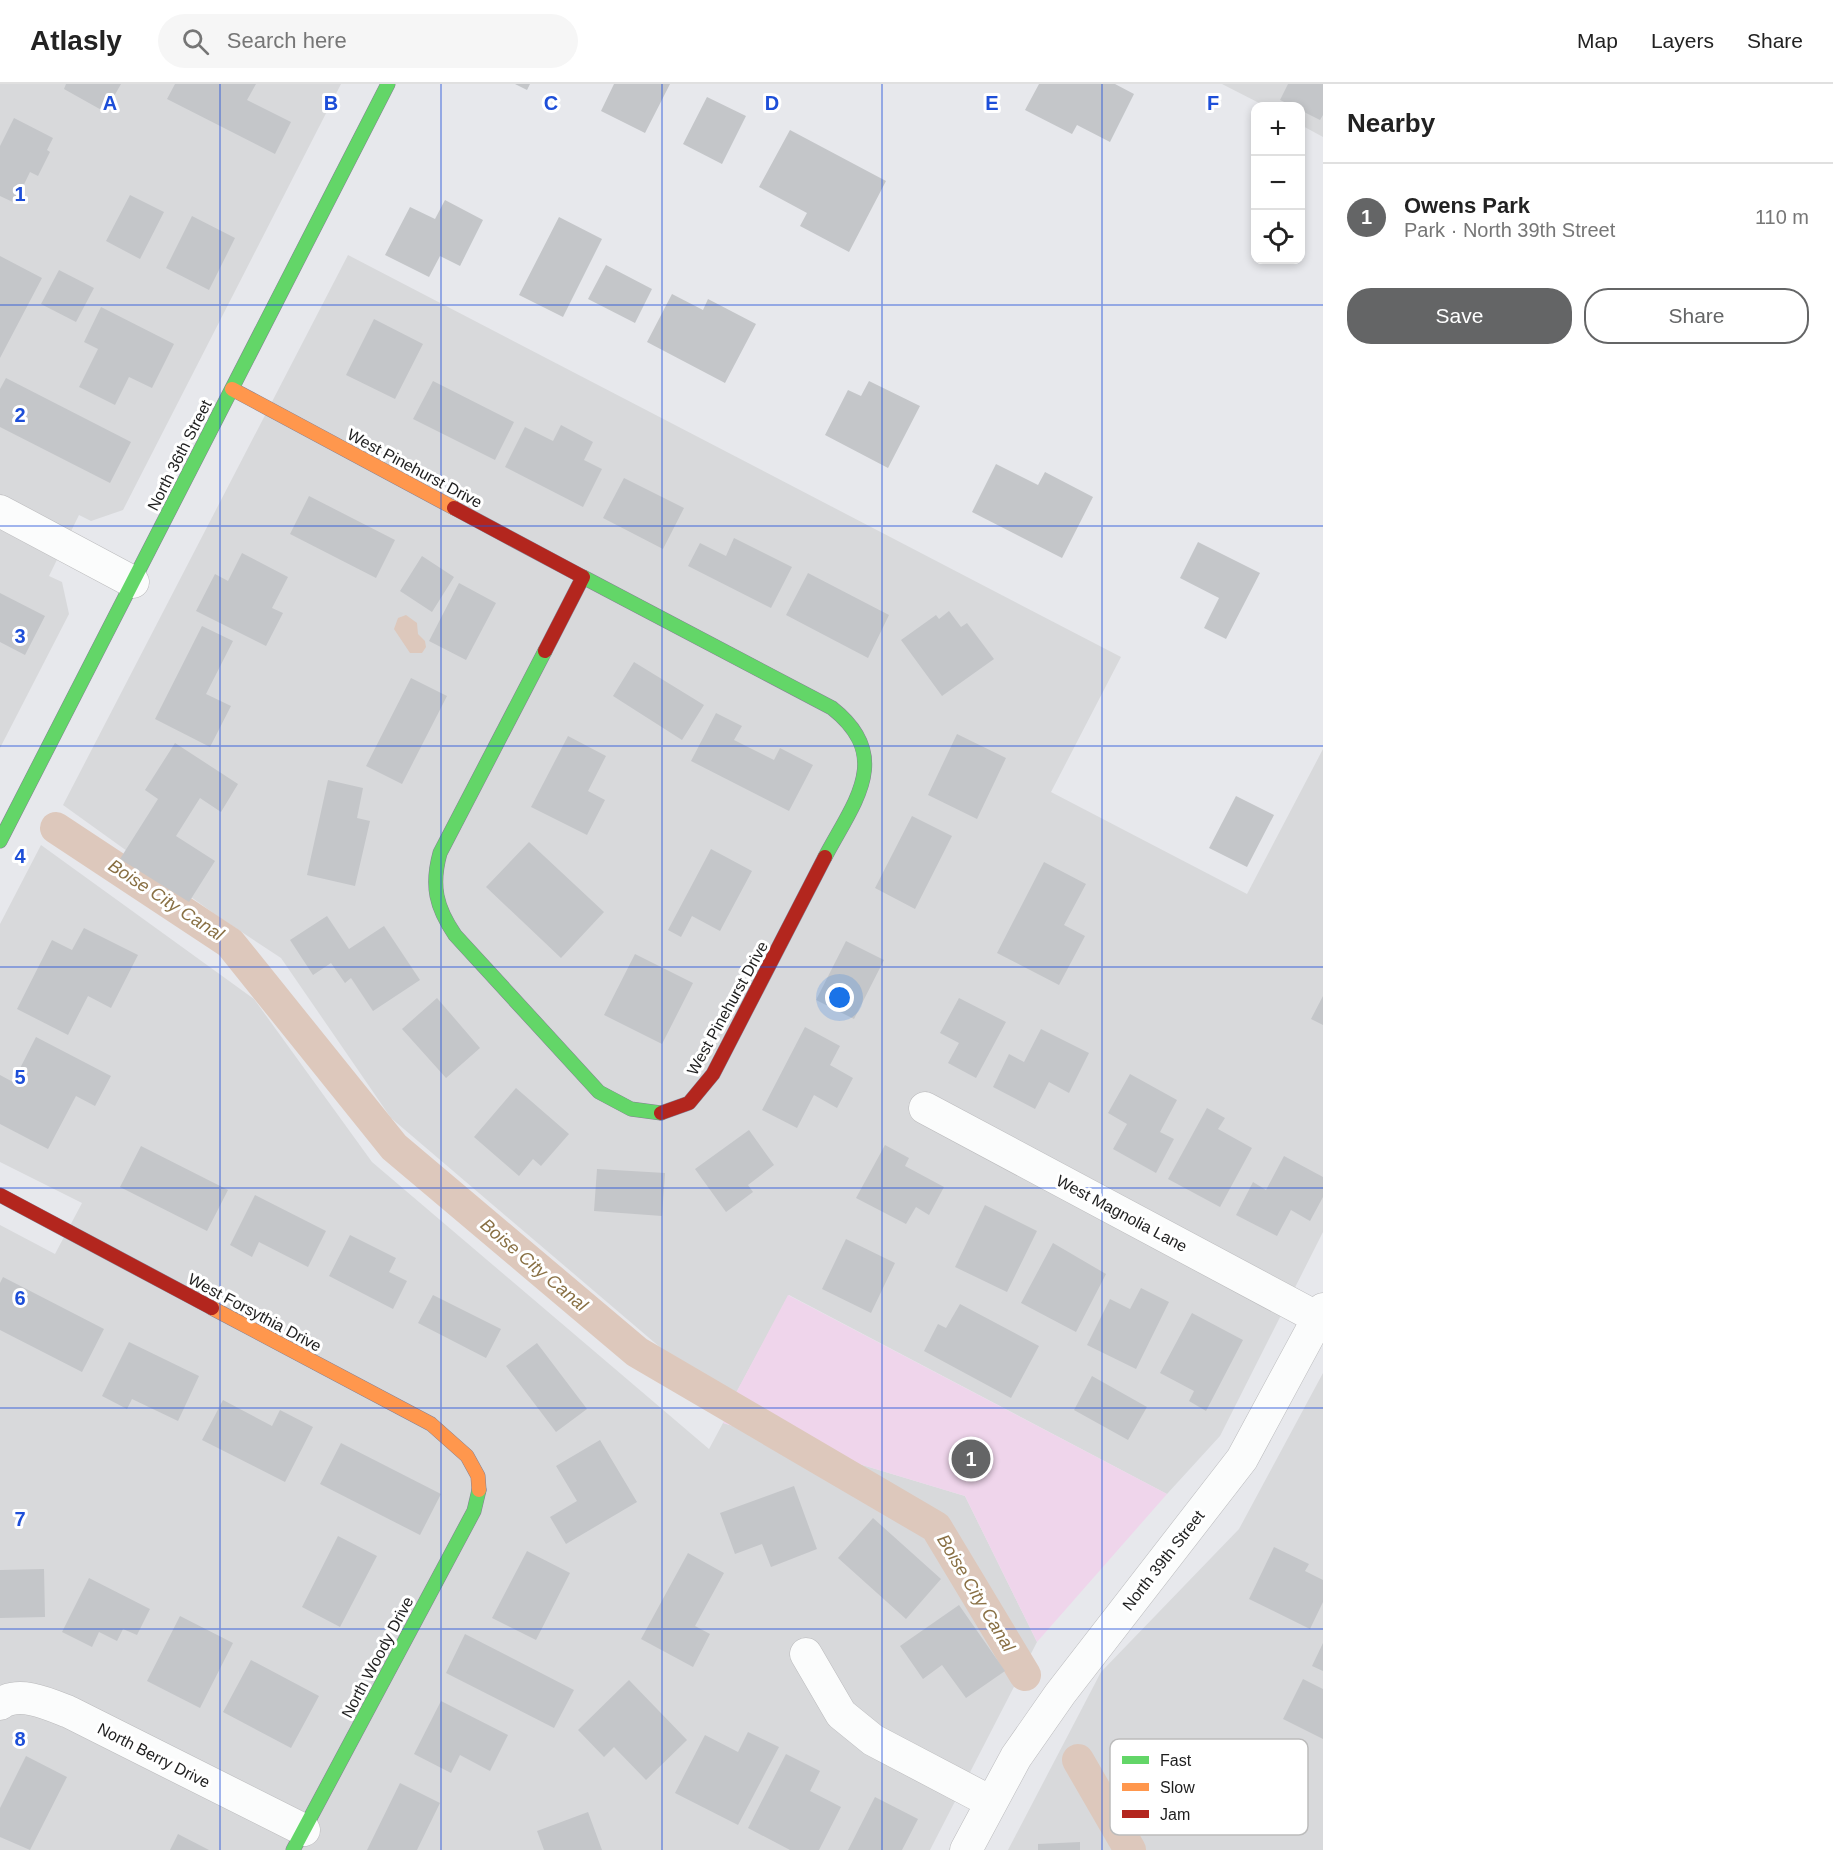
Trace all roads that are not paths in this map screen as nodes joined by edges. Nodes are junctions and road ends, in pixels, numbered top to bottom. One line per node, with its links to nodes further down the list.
1 (388, 84): 2 (street, North 36th Street)
2 (232, 389): 4 (street, West Pinehurst Drive); 5 (street, North 36th Street)
3 (0, 511): 5 (street)
4 (583, 577): 4 (street, West Pinehurst Drive)
5 (133, 582): 6 (street, North 36th Street)
6 (0, 841)
7 (924, 1108): 9 (street, West Magnolia Lane)
8 (0, 1195): 10 (street, West Forsythia Drive)
9 (1321, 1314): 13 (street, North 39th Street)
10 (479, 1476): 14 (street, North Woody Drive)
11 (806, 1654): 13 (street)
12 (0, 1704): 14 (street, North Berry Drive)
13 (991, 1802): 15 (street, North 39th Street)
14 (298, 1840)
15 (966, 1850)

